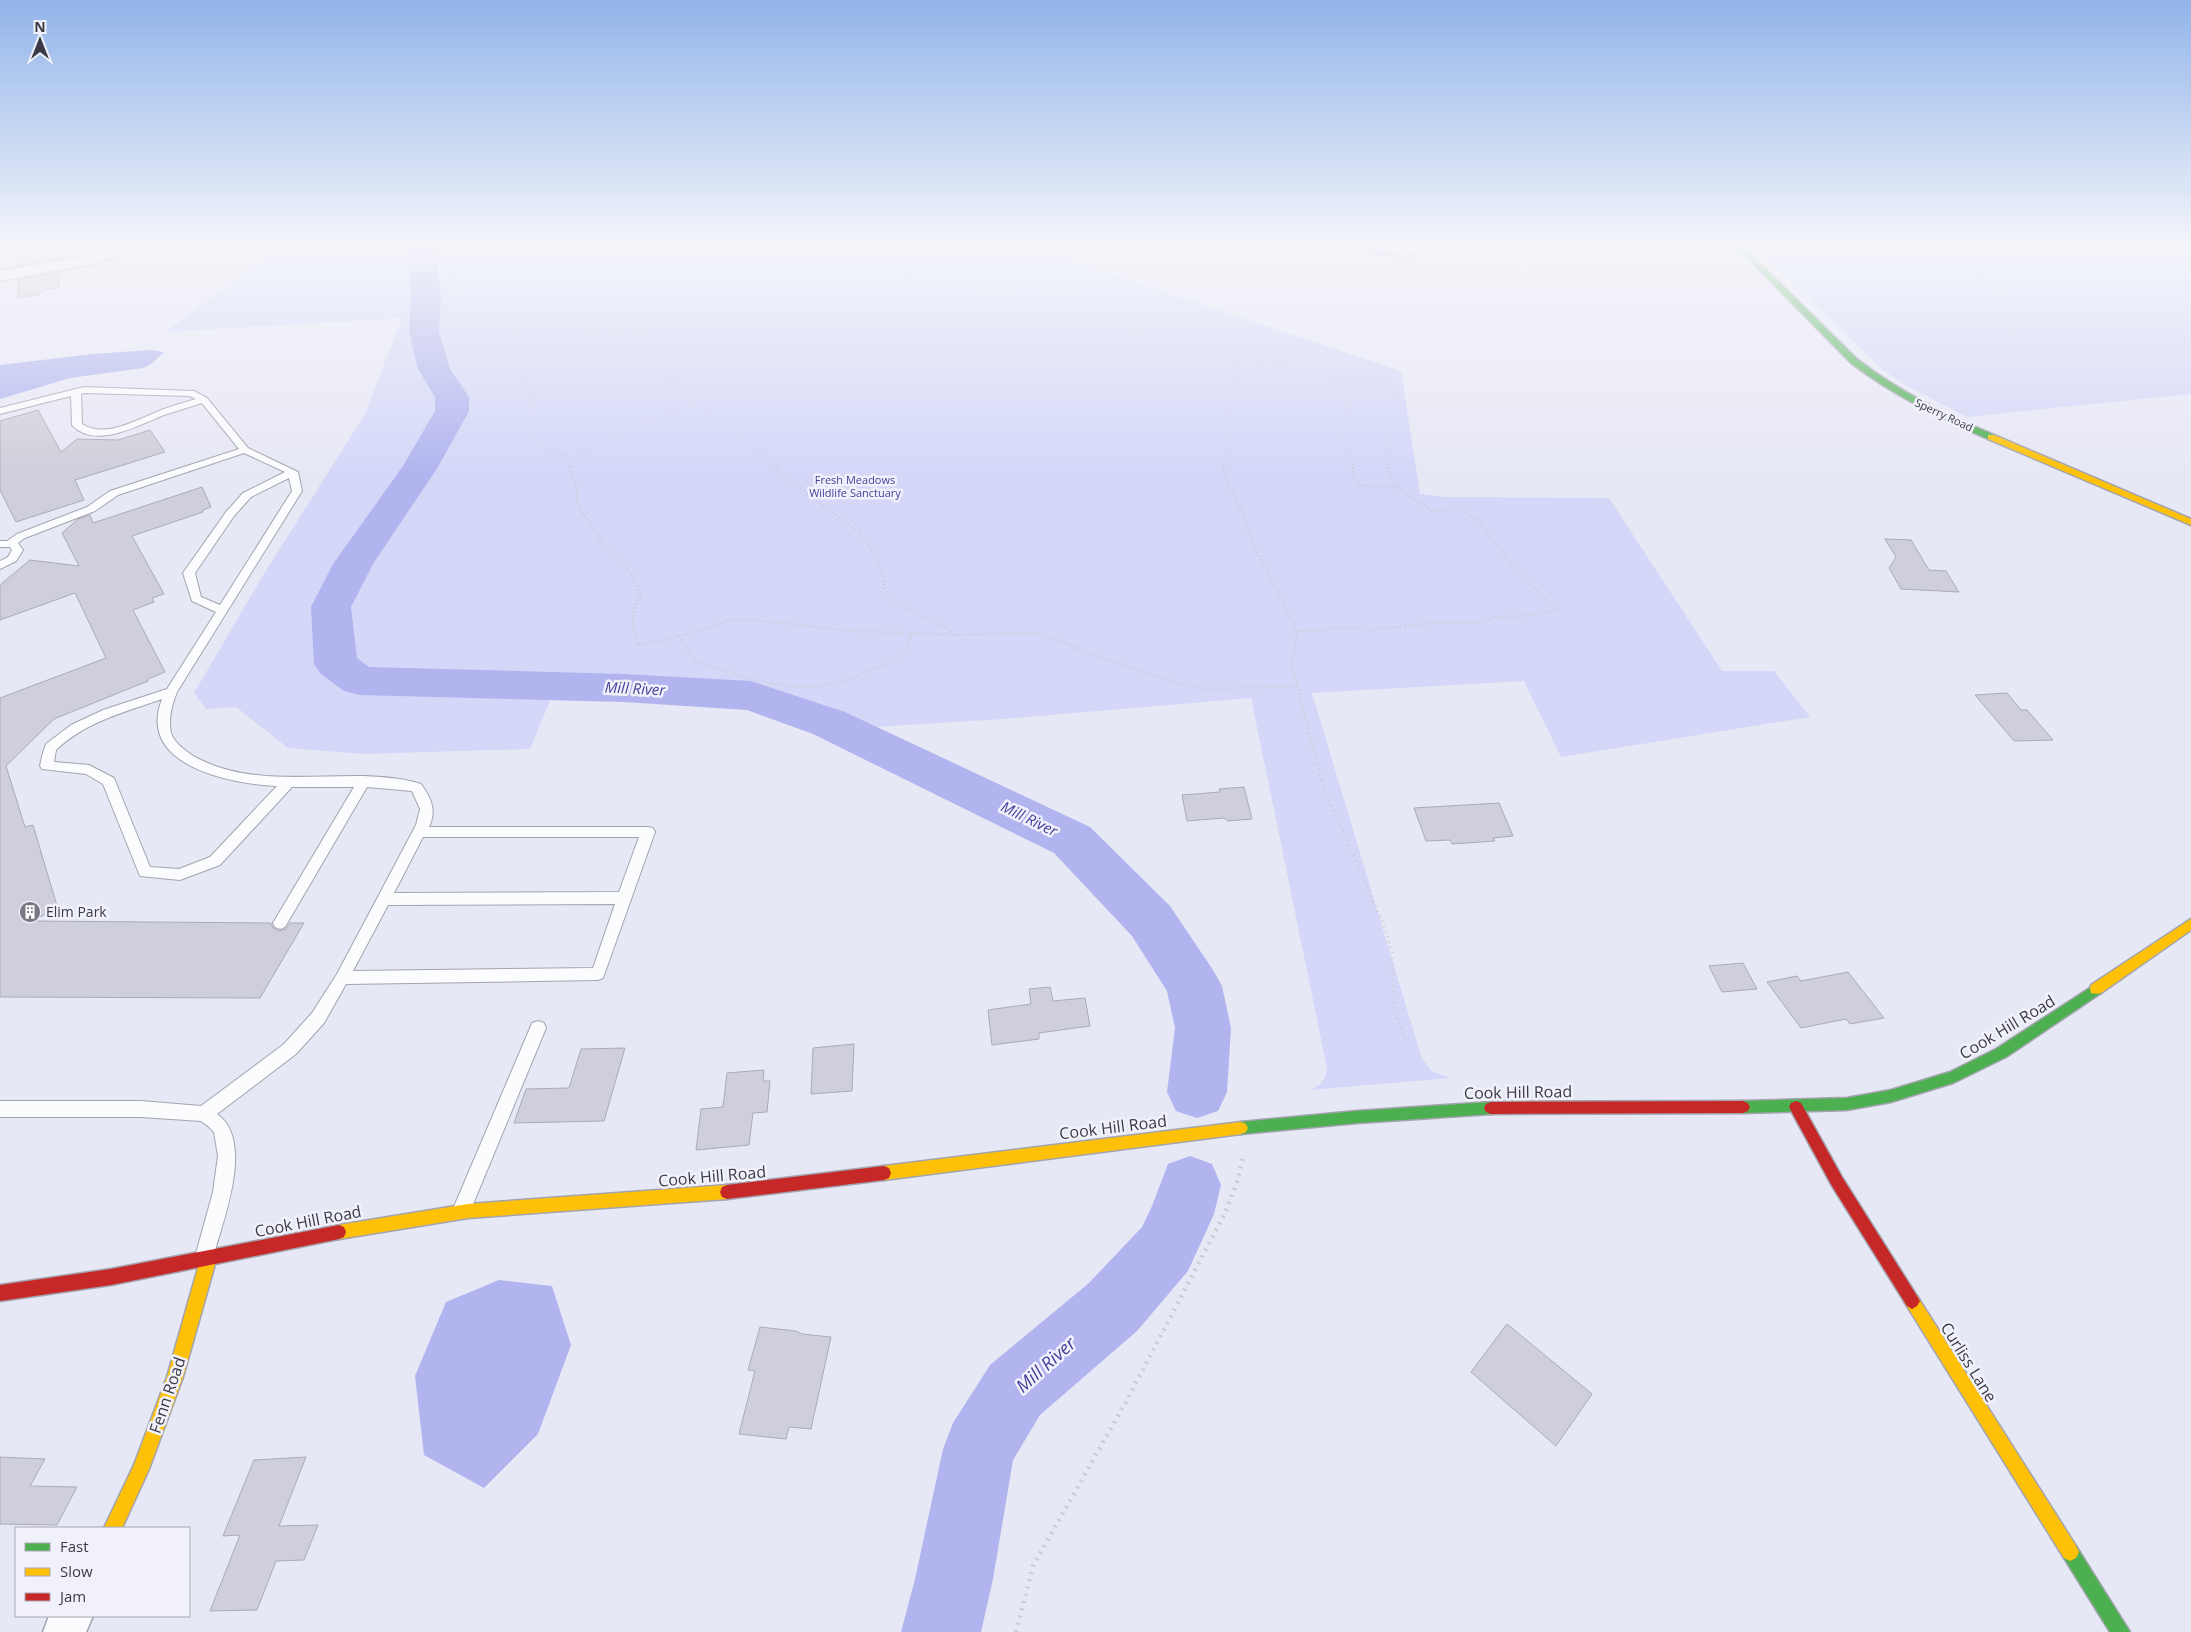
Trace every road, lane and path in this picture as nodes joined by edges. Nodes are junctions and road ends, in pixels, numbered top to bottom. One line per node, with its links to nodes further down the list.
1 (512, 321): 16 (path)
2 (540, 321): 6 (path)
3 (1112, 321): 8 (path)
4 (1814, 321): 19 (street, Sperry Road)
5 (2004, 321): 7 (path)
6 (644, 335): 8 (path); 13 (path)
7 (2191, 343)
8 (1182, 352): 9 (path)
9 (1233, 360): 10 (path); 23 (path)
10 (1359, 380): 18 (path); 18 (path)
11 (76, 391): 12 (lane); 12 (lane); 14 (lane)
12 (204, 400): 15 (lane)
13 (696, 404): 16 (path); 25 (path)
14 (0, 412)
15 (245, 450): 17 (lane); 20 (lane)
16 (570, 461): 26 (path)
17 (293, 472): 22 (lane); 22 (lane)
18 (1396, 486): 23 (path)
19 (2191, 522)
20 (5, 544): 21 (lane)
21 (0, 566)
22 (222, 610): 28 (lane)
23 (1297, 632): 27 (path)
24 (912, 634): 25 (path); 26 (path); 26 (path)
25 (954, 635): 27 (path)
26 (679, 636)
27 (1296, 686): 38 (path)
28 (171, 692): 29 (lane); 29 (lane)
29 (289, 781): 30 (lane)
30 (364, 782): 31 (lane); 34 (lane)
31 (419, 832): 32 (lane); 33 (lane)
32 (625, 898): 33 (lane); 36 (lane)
33 (384, 900): 36 (lane)
34 (280, 923)
35 (2191, 924): 39 (street, Cook Hill Road)
36 (342, 978): 41 (lane)
37 (538, 1028): 43 (lane)
38 (1407, 1041)
39 (1796, 1107): 42 (street, Cook Hill Road); 50 (street, Curliss Lane)
40 (0, 1110): 41 (lane)
41 (204, 1114): 44 (lane)
42 (1242, 1128): 43 (street, Cook Hill Road); 49 (path)
43 (460, 1212): 44 (street, Cook Hill Road)
44 (206, 1258): 45 (street, Cook Hill Road); 46 (street, Fenn Road)
45 (0, 1294)
46 (113, 1527)
47 (72, 1617): 48 (street)
48 (64, 1632)
49 (1016, 1632)
50 (2122, 1632)

